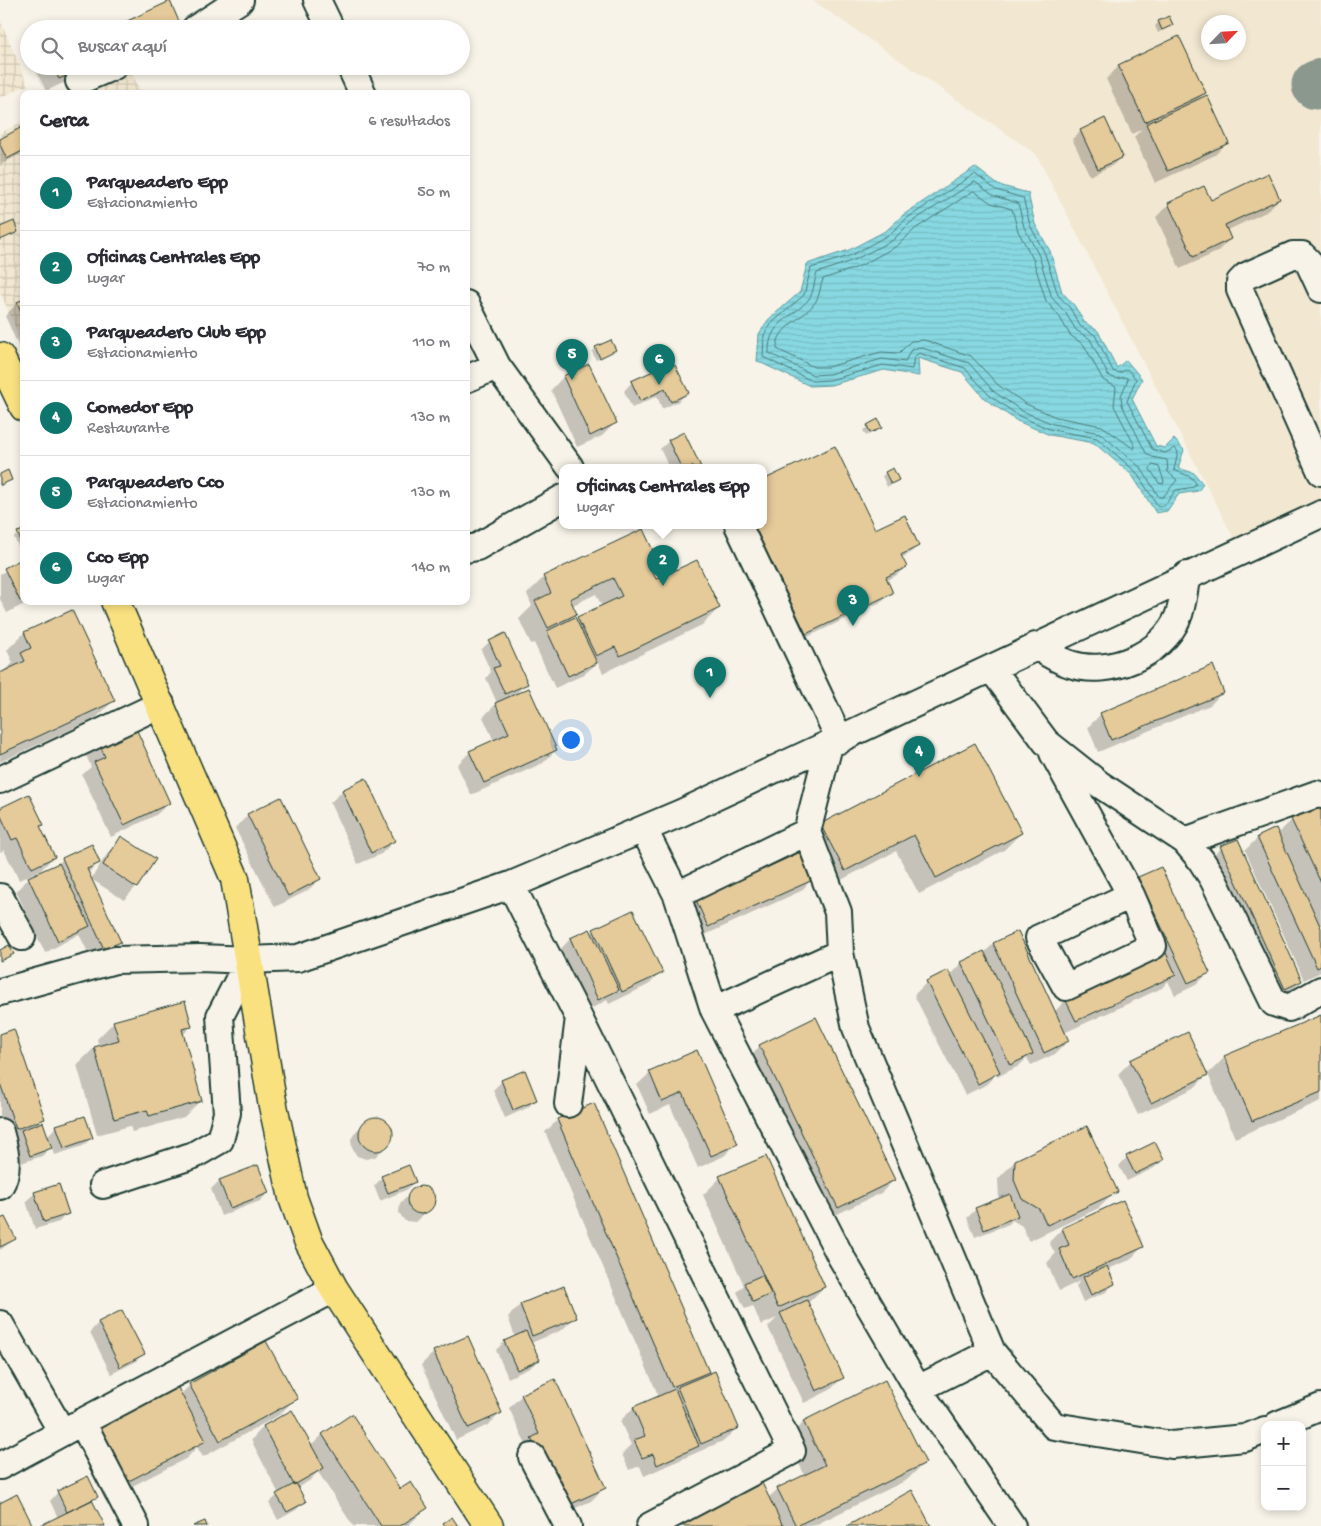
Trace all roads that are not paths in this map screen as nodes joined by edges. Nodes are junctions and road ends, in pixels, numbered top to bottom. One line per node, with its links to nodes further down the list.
1 (240, 0): 3 (street)
2 (317, 0): 4 (street)
3 (210, 20)
4 (327, 20)
5 (92, 75): 7 (street)
6 (354, 75): 8 (street)
7 (79, 80)
8 (361, 90)
9 (1321, 289): 16 (street)
10 (470, 312): 12 (street)
11 (0, 357): 14 (highway)
12 (497, 366): 13 (street); 15 (street)
13 (470, 377)
14 (20, 400)
15 (568, 464)
16 (1321, 472)
17 (559, 500): 20 (street)
18 (1321, 514): 21 (street)
19 (740, 529): 27 (street)
20 (470, 548)
21 (1187, 575): 23 (street); 23 (street)
22 (117, 605): 25 (highway)
23 (1036, 646): 24 (street)
24 (991, 668): 26 (street); 27 (street)
25 (161, 704): 28 (street); 39 (highway)
26 (1046, 742): 32 (street); 35 (street)
27 (834, 743): 30 (street); 31 (street)
28 (0, 780)
29 (1321, 795): 32 (street)
30 (644, 830): 33 (street); 34 (street)
31 (807, 832): 34 (street); 38 (street)
32 (1185, 841): 40 (street)
33 (511, 885): 39 (street); 43 (street)
34 (677, 895): 42 (street)
35 (1131, 895)
36 (0, 897): 37 (street)
37 (22, 937)
38 (840, 953): 42 (street); 50 (street)
39 (248, 960): 41 (street); 46 (street); 48 (highway)
40 (1321, 990)
41 (0, 992)
42 (714, 1010): 51 (street)
43 (579, 1018): 44 (street); 61 (street)
44 (568, 1104)
45 (0, 1132): 47 (street)
46 (103, 1185)
47 (0, 1186)
48 (334, 1289): 54 (street); 59 (highway)
49 (0, 1324): 54 (street)
50 (992, 1352): 51 (street); 55 (street)
51 (918, 1389): 62 (street)
52 (1321, 1408): 53 (street)
53 (1287, 1421)
54 (72, 1427): 57 (street); 58 (street)
55 (1261, 1432)
56 (532, 1457): 60 (street)
57 (0, 1466)
58 (136, 1526)
59 (489, 1526)
60 (568, 1526)
61 (650, 1526)
62 (1012, 1526)

